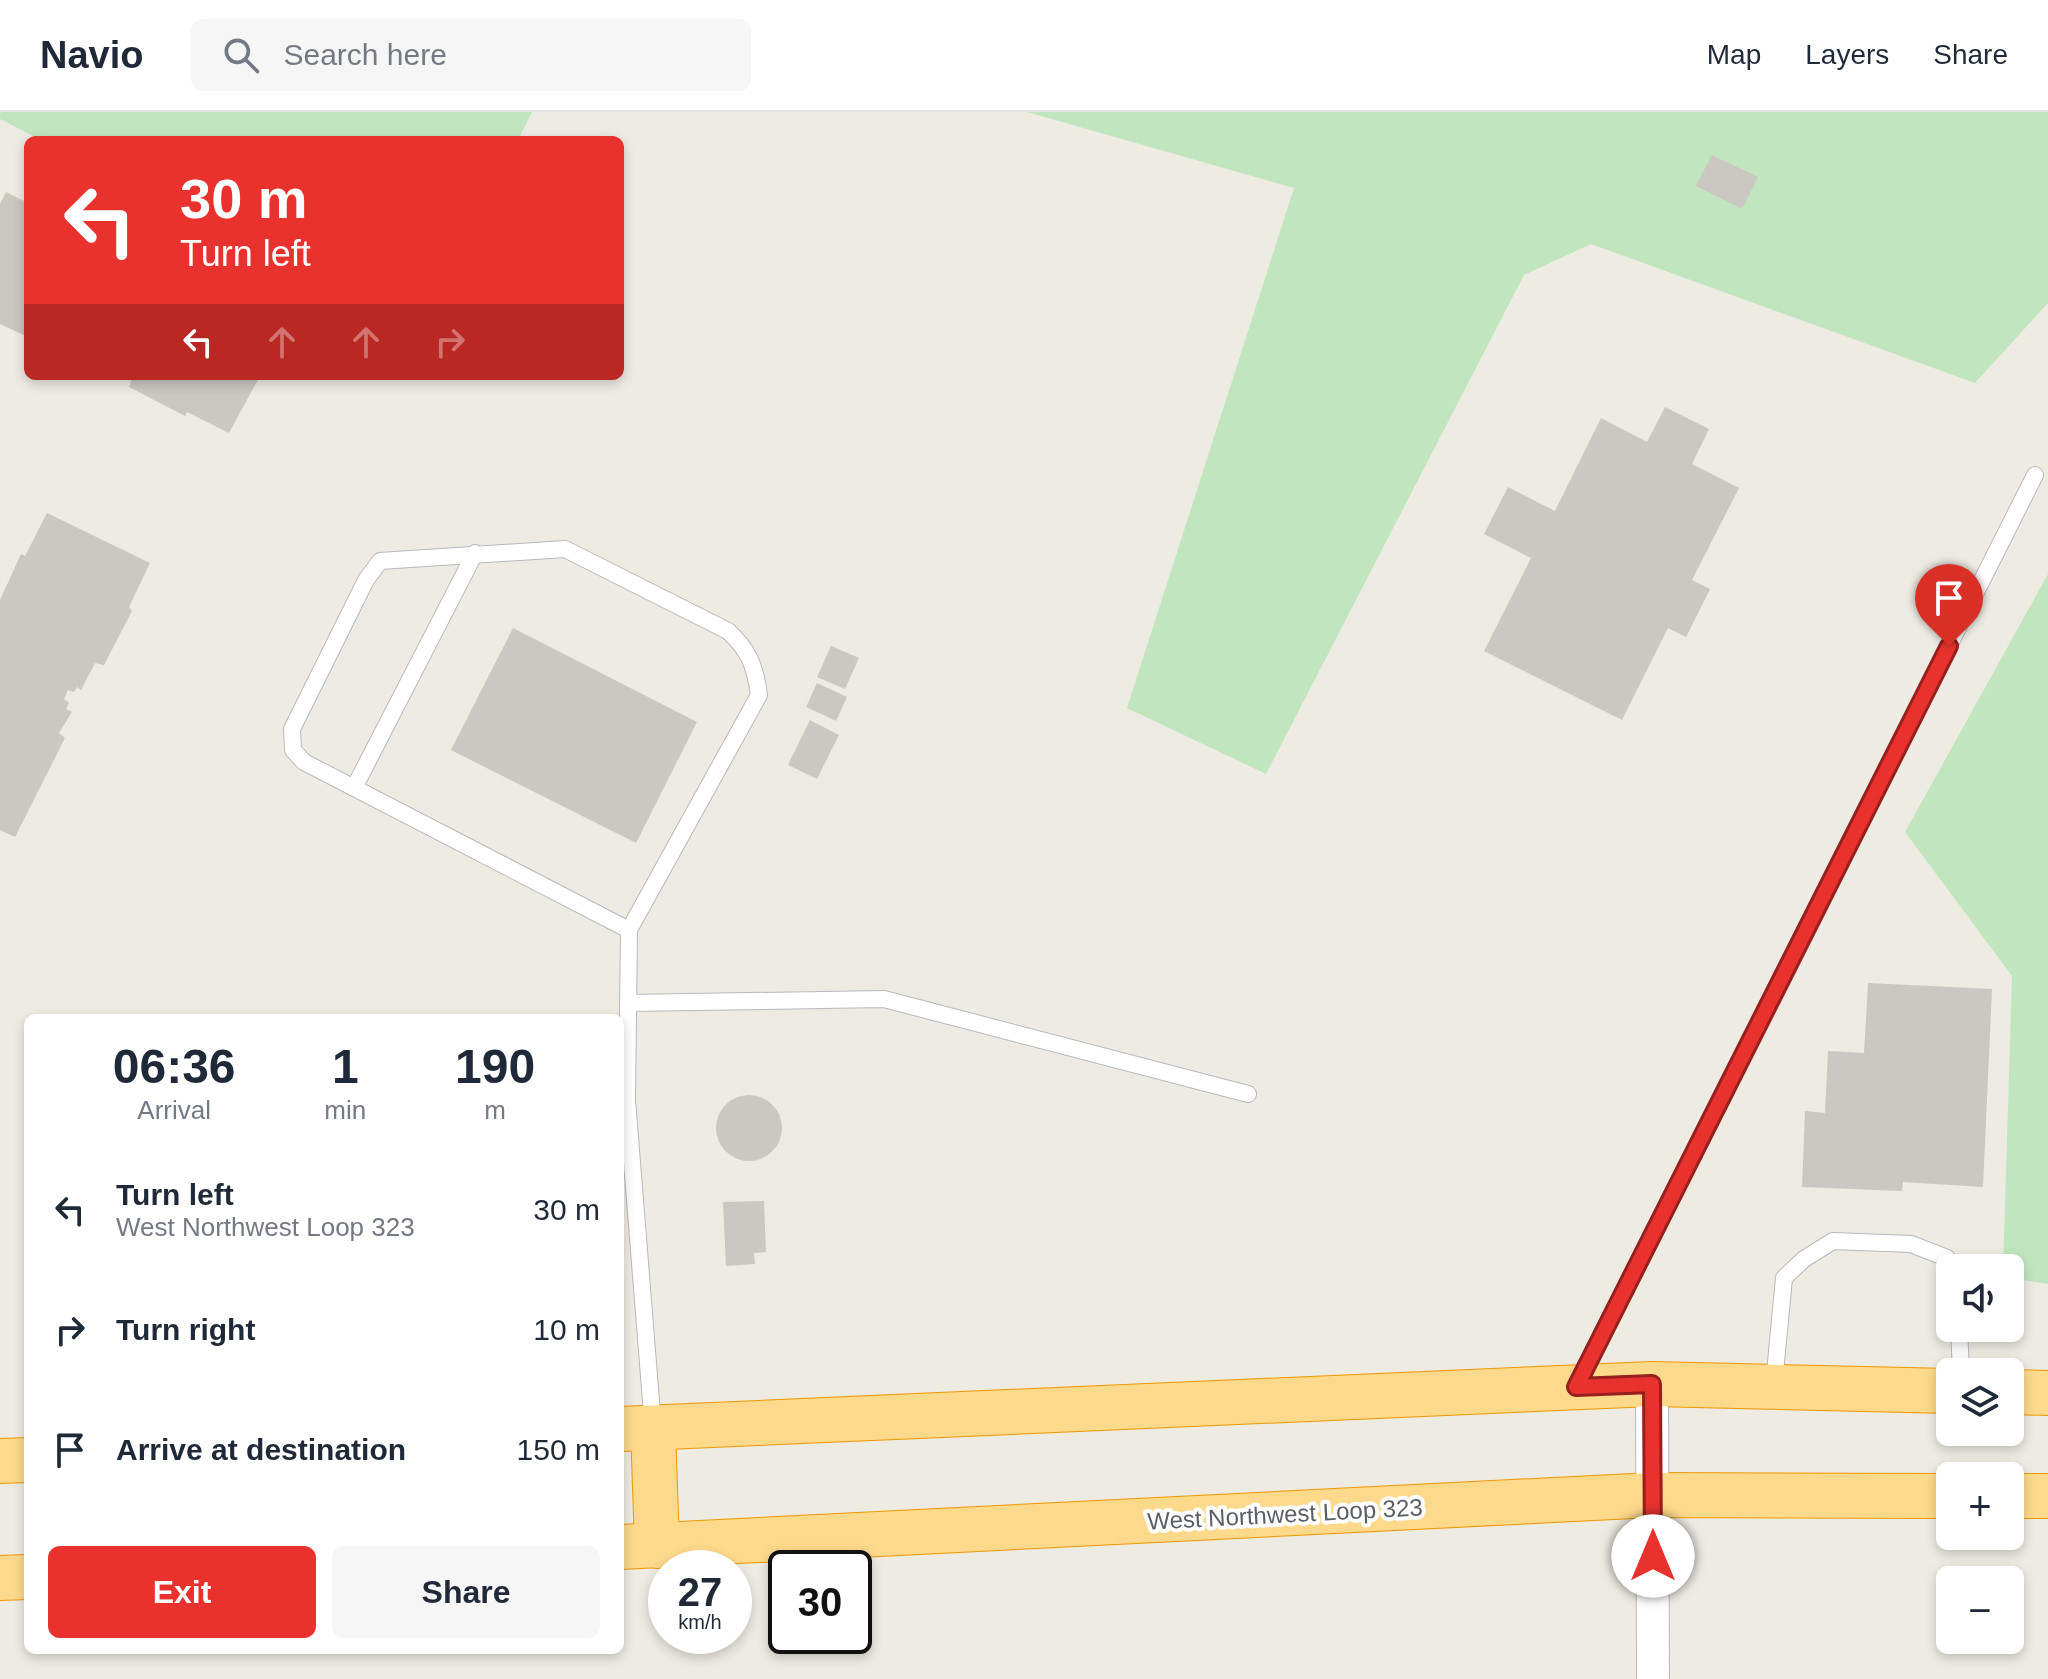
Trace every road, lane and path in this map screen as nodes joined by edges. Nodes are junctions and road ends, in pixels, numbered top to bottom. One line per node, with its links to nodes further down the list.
1 (2035, 475): 9 (lane)
2 (475, 553): 3 (lane); 3 (lane); 4 (lane)
3 (354, 788): 4 (lane)
4 (629, 930): 5 (lane)
5 (628, 1003): 6 (lane); 14 (lane)
6 (1248, 1094)
7 (1937, 1254): 10 (lane)
8 (1652, 1384): 9 (highway); 10 (highway); 17 (street)
9 (1576, 1387): 14 (highway)
10 (1773, 1387): 11 (highway)
11 (1936, 1391)
12 (2024, 1392): 13 (highway)
13 (2048, 1393)
14 (636, 1429): 21 (highway)
15 (24, 1460): 16 (highway)
16 (0, 1461)
17 (1653, 1495): 18 (highway, West Northwest Loop 323); 21 (highway, West Northwest Loop 323); 24 (street)
18 (1936, 1496)
19 (2024, 1496): 20 (highway)
20 (2048, 1496)
21 (638, 1546)
22 (24, 1577): 23 (highway)
23 (0, 1578)
24 (1653, 1679)

